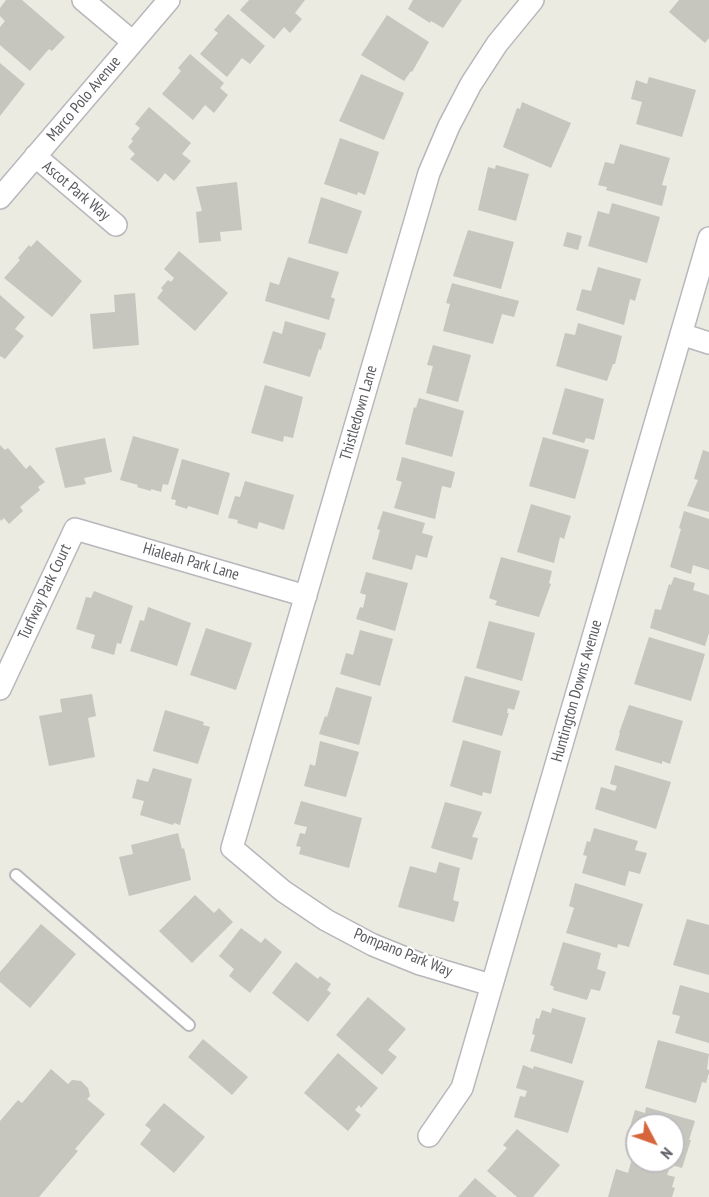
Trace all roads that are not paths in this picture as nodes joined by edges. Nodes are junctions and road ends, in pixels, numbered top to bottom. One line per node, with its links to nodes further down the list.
1 (83, 0): 4 (street)
2 (169, 0): 4 (street, Marco Polo Avenue)
3 (533, 0): 12 (street, Thistledown Lane)
4 (133, 42): 5 (street, Marco Polo Avenue)
5 (35, 156): 6 (street, Marco Polo Avenue); 7 (street, Ascot Park Way)
6 (0, 198)
7 (116, 225)
8 (709, 238): 9 (street, Huntington Downs Avenue)
9 (681, 334): 10 (street); 16 (street, Huntington Downs Avenue)
10 (709, 343)
11 (75, 529): 12 (street, Hialeah Park Lane); 13 (street, Turfway Park Court)
12 (306, 596): 14 (street, Thistledown Lane)
13 (0, 689)
14 (232, 848): 16 (street, Pompano Park Way)
15 (16, 875): 17 (lane)
16 (491, 985): 18 (street, Huntington Downs Avenue)
17 (189, 1025)
18 (429, 1136)

